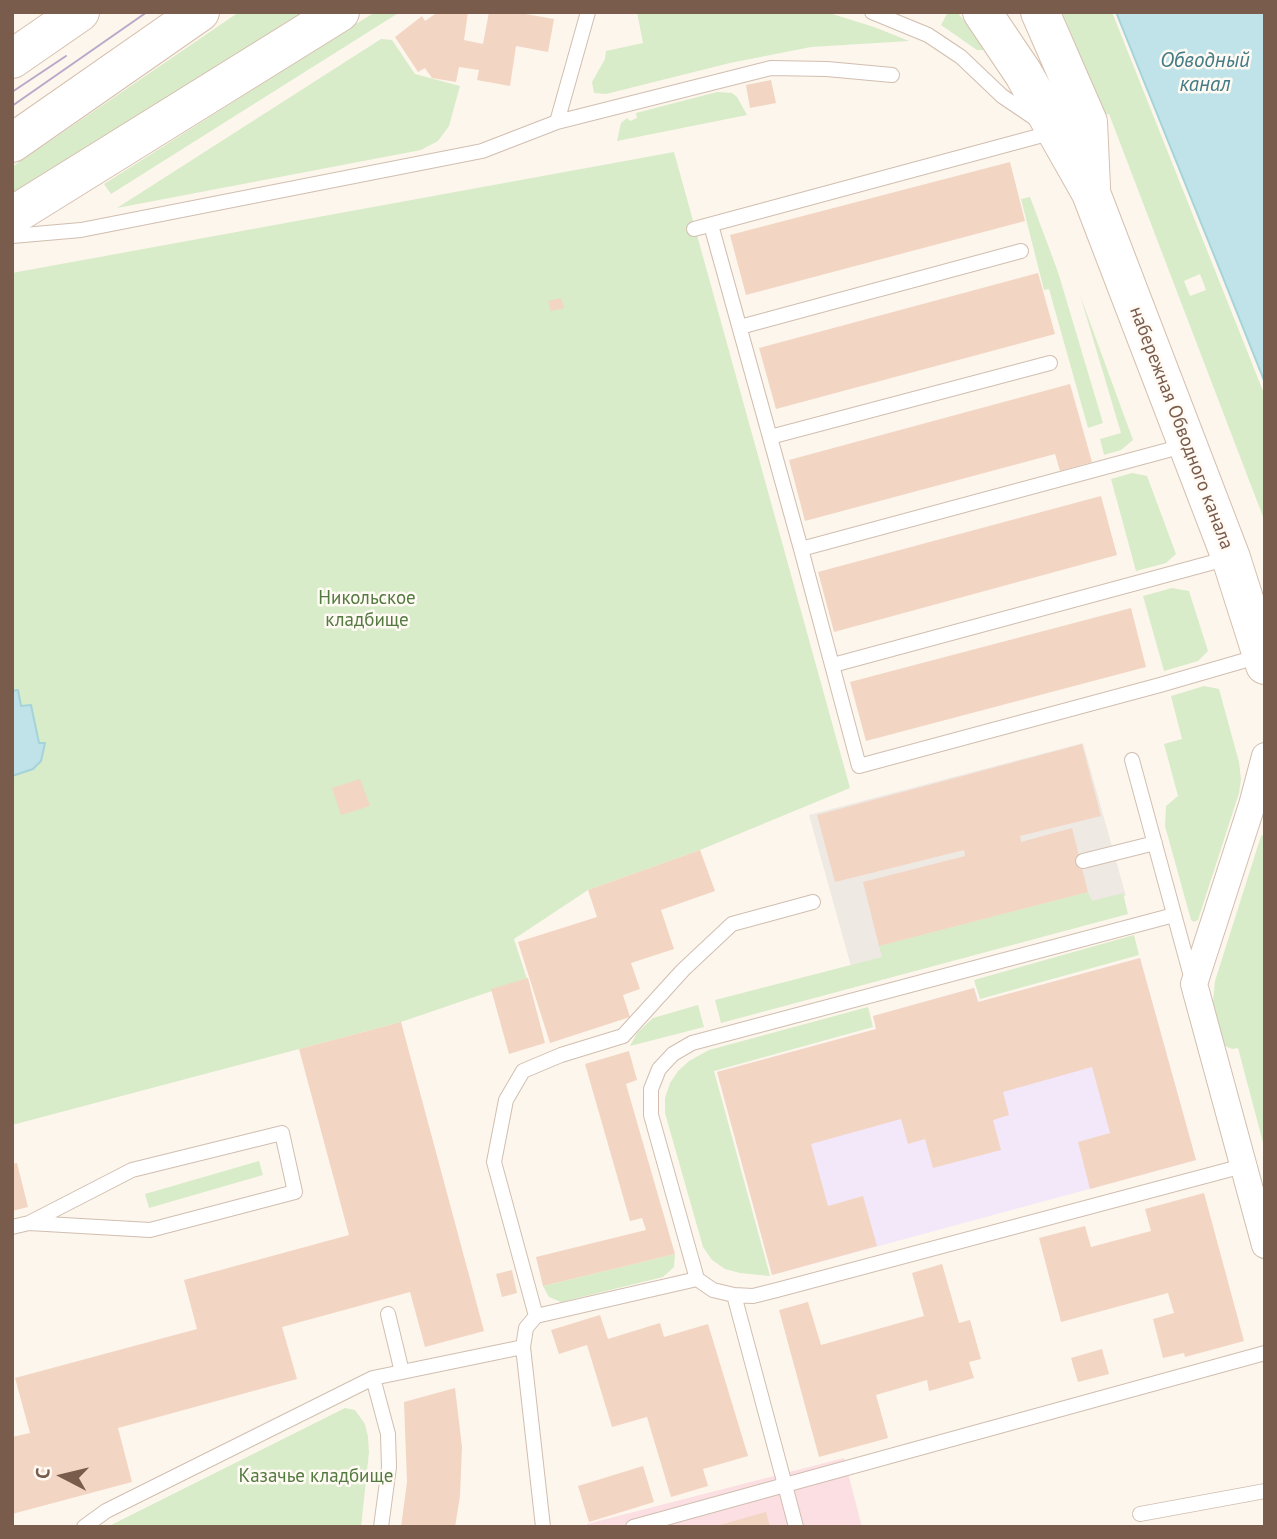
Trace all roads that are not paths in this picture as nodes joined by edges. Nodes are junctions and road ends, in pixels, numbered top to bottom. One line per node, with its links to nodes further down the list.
1 (80, 12): 8 (main road)
2 (200, 12): 12 (main road)
3 (340, 12): 14 (main road)
4 (588, 12): 10 (lane)
5 (872, 12): 11 (lane)
6 (982, 12): 11 (main road, набережная Обводного канала)
7 (1040, 12): 13 (main road, набережная Обводного канала)
8 (12, 60)
9 (892, 75): 10 (lane)
10 (557, 122): 17 (lane)
11 (1055, 132): 13 (main road, набережная Обводного канала); 15 (lane)
12 (12, 144)
13 (1091, 193): 22 (main road, набережная Обводного канала)
14 (12, 216)
15 (711, 225): 16 (lane); 19 (lane)
16 (694, 229)
17 (12, 236)
18 (1021, 251): 19 (lane)
19 (740, 327): 21 (lane)
20 (1049, 363): 21 (lane)
21 (770, 438): 23 (lane)
22 (1188, 444): 23 (lane); 24 (main road, набережная Обводного канала)
23 (801, 549): 26 (lane)
24 (1231, 558): 25 (main road, набережная Обводного канала); 26 (lane)
25 (1263, 661): 26 (lane)
26 (833, 665)
27 (1265, 756): 33 (street)
28 (1132, 760): 29 (lane)
29 (1155, 843): 30 (lane); 32 (lane)
30 (1083, 861)
31 (813, 902): 41 (lane)
32 (1174, 915): 33 (lane); 38 (lane)
33 (1194, 984): 34 (street)
34 (1243, 1166): 37 (street); 39 (lane)
35 (29, 1223): 35 (lane); 36 (lane)
36 (12, 1227)
37 (1265, 1244)
38 (698, 1279): 39 (lane); 41 (lane)
39 (734, 1295): 46 (lane)
40 (388, 1314): 44 (lane)
41 (536, 1317): 42 (lane)
42 (523, 1348): 44 (lane); 51 (lane)
43 (1265, 1353): 46 (lane)
44 (402, 1372): 45 (lane)
45 (373, 1378): 49 (lane); 50 (lane)
46 (785, 1485): 52 (lane); 53 (lane)
47 (1265, 1491): 48 (lane)
48 (1140, 1514)
49 (84, 1527)
50 (382, 1527)
51 (542, 1527)
52 (633, 1527)
53 (796, 1527)

